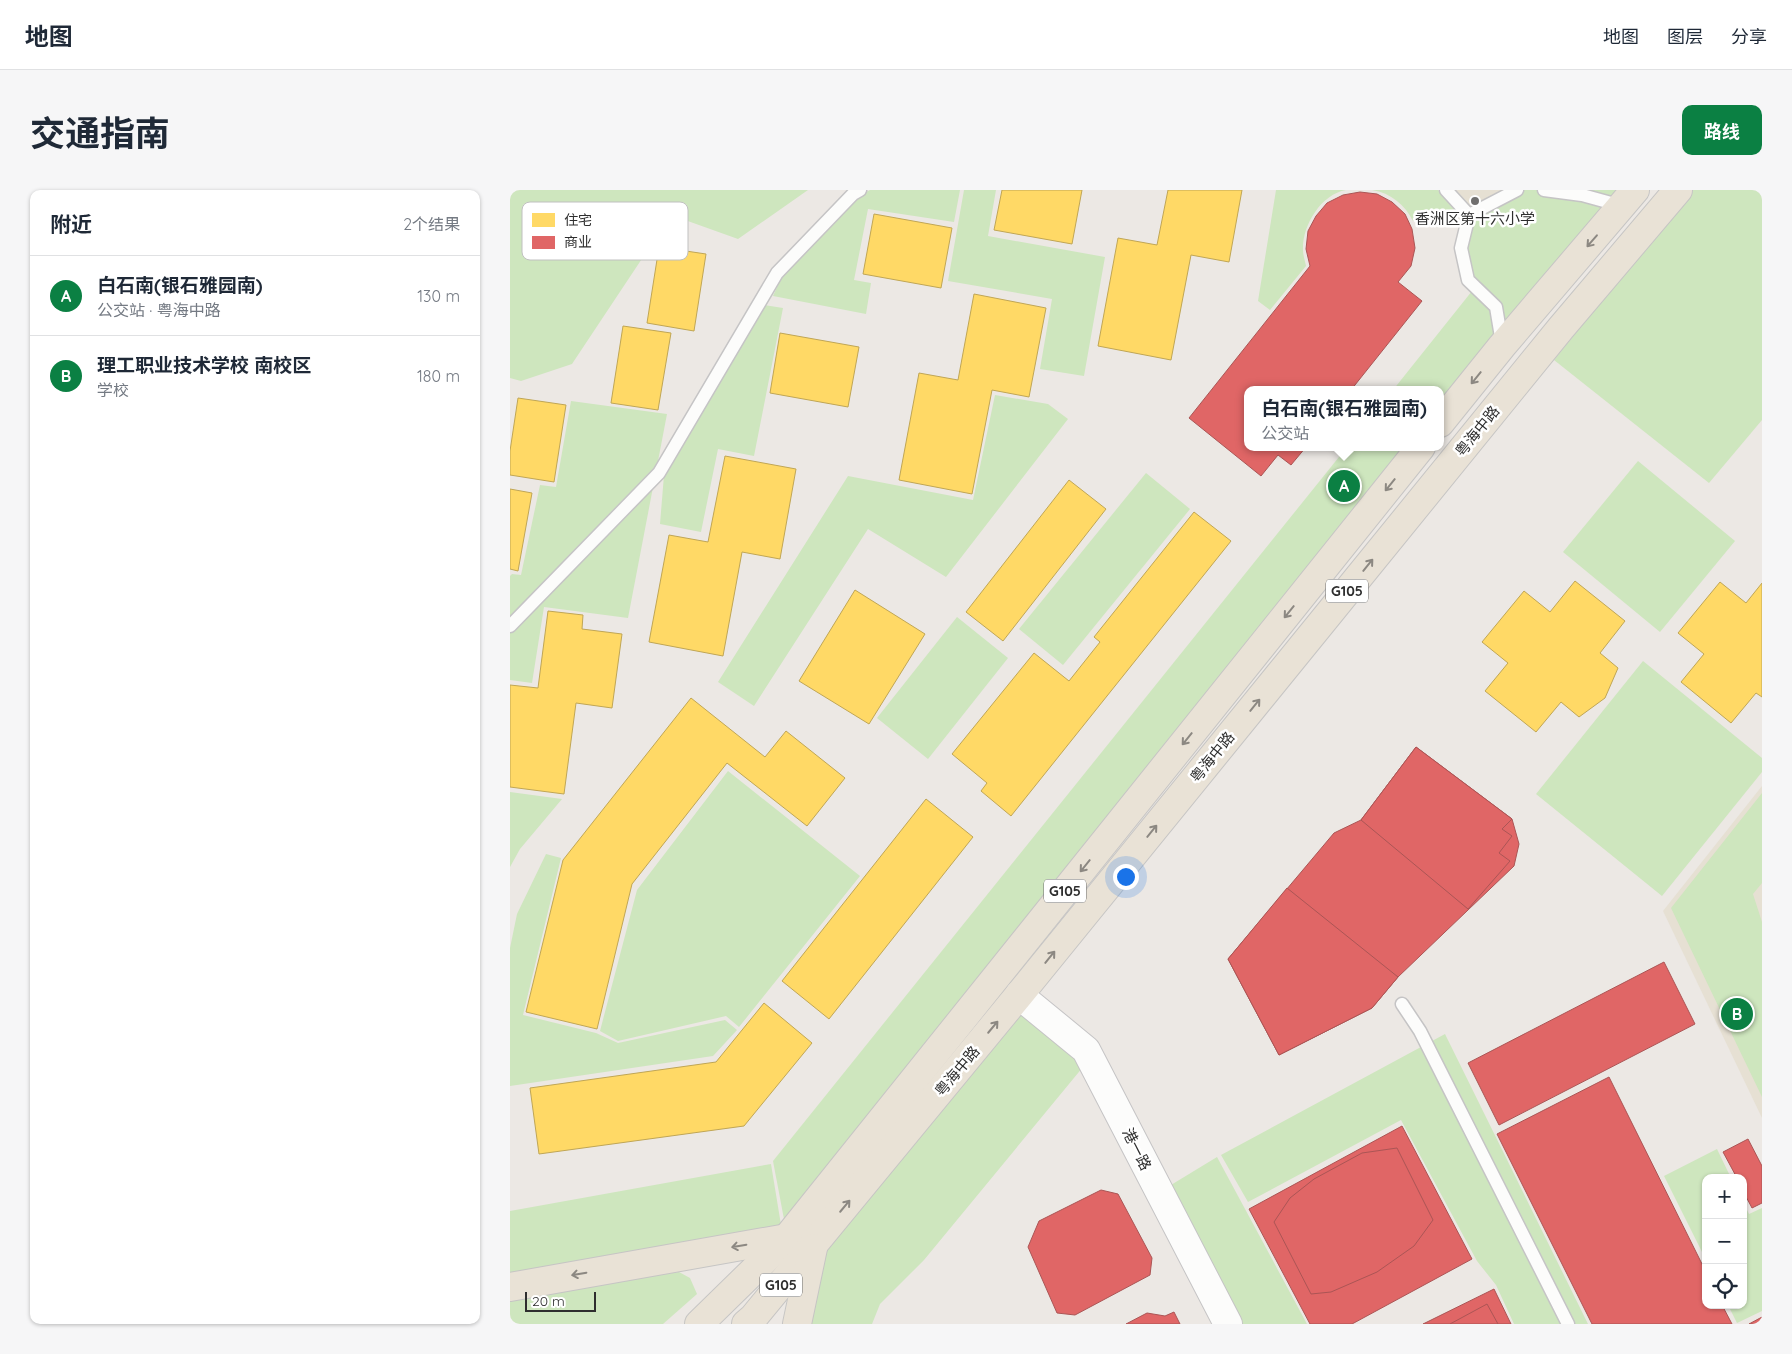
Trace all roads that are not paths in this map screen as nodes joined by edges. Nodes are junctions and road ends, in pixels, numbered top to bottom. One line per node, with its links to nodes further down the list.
1 (860, 190): 11 (lane)
2 (1446, 190): 7 (lane)
3 (1517, 190): 7 (lane)
4 (1544, 190): 6 (lane)
5 (1678, 190): 12 (highway, 粤海中路 / G105, one-way to 5)
6 (1628, 198): 8 (highway, one-way to 8)
7 (1469, 215): 8 (lane)
8 (1502, 346): 9 (highway, one-way to 9)
9 (1444, 418)
10 (1418, 451): 14 (highway, 粤海中路 / G105, one-way to 14)
11 (510, 626)
12 (1019, 995): 15 (highway, 粤海中路 / G105, one-way to 12); 20 (street, 港一路)
13 (1402, 1004): 21 (lane)
14 (787, 1238): 16 (highway, one-way to 16); 17 (highway, 粤海中路 / G105)
15 (814, 1244): 18 (highway, 粤海中路 / G105); 19 (highway)
16 (510, 1287)
17 (699, 1324)
18 (746, 1324)
19 (797, 1324)
20 (1228, 1324)
21 (1568, 1324)

